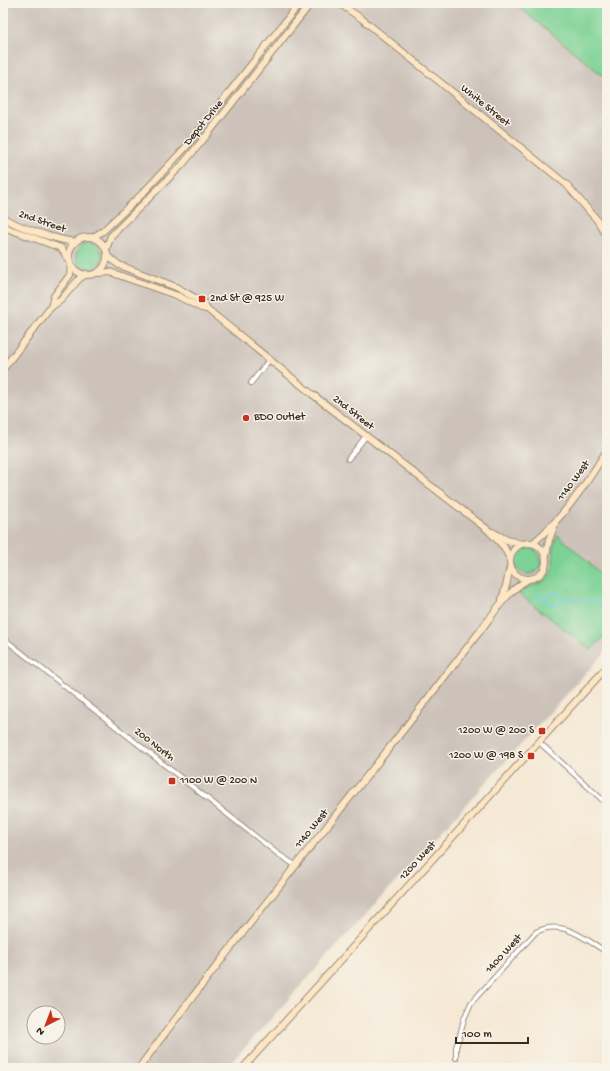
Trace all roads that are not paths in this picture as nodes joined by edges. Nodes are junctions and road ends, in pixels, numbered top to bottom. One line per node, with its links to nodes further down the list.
1 (300, 3): 7 (street, Depot Drive)
2 (311, 3): 9 (street, Depot Drive)
3 (339, 3): 6 (street, White Street)
4 (3, 218): 8 (street, 2nd Street)
5 (3, 226): 10 (street, 2nd Street)
6 (607, 236)
7 (93, 237): 8 (street); 9 (street)
8 (75, 242): 10 (street)
9 (107, 252): 11 (street); 14 (street, 2nd Street)
10 (71, 262): 12 (street); 13 (street)
11 (96, 273): 12 (street); 14 (street, 2nd Street)
12 (86, 274): 13 (street)
13 (51, 307): 16 (street)
14 (207, 309): 15 (street, 2nd Street)
15 (269, 360): 17 (street); 18 (street, 2nd Street)
16 (3, 369)
17 (250, 383)
18 (366, 436): 20 (street); 22 (street, 2nd Street)
19 (607, 450): 21 (street, 1140 West)
20 (348, 459)
21 (556, 522): 23 (street, 1140 West); 25 (street, 1140 West)
22 (488, 530): 24 (street, 2nd Street); 26 (street, 2nd Street)
23 (534, 543): 24 (street); 25 (street)
24 (522, 544): 26 (street)
25 (546, 555): 28 (street)
26 (510, 559): 27 (street)
27 (510, 567): 28 (street); 29 (street, 1140 West)
28 (527, 580): 29 (street, 1140 West)
29 (501, 602): 34 (street, 1140 West)
30 (3, 638): 34 (street, 200 North)
31 (607, 667): 32 (street, 1200 West)
32 (539, 742): 33 (street); 38 (street, 1200 West)
33 (607, 804)
34 (295, 865): 37 (street, 1140 West)
35 (607, 952): 36 (street, 1400 West)
36 (456, 1058)
37 (139, 1068)
38 (243, 1068)

